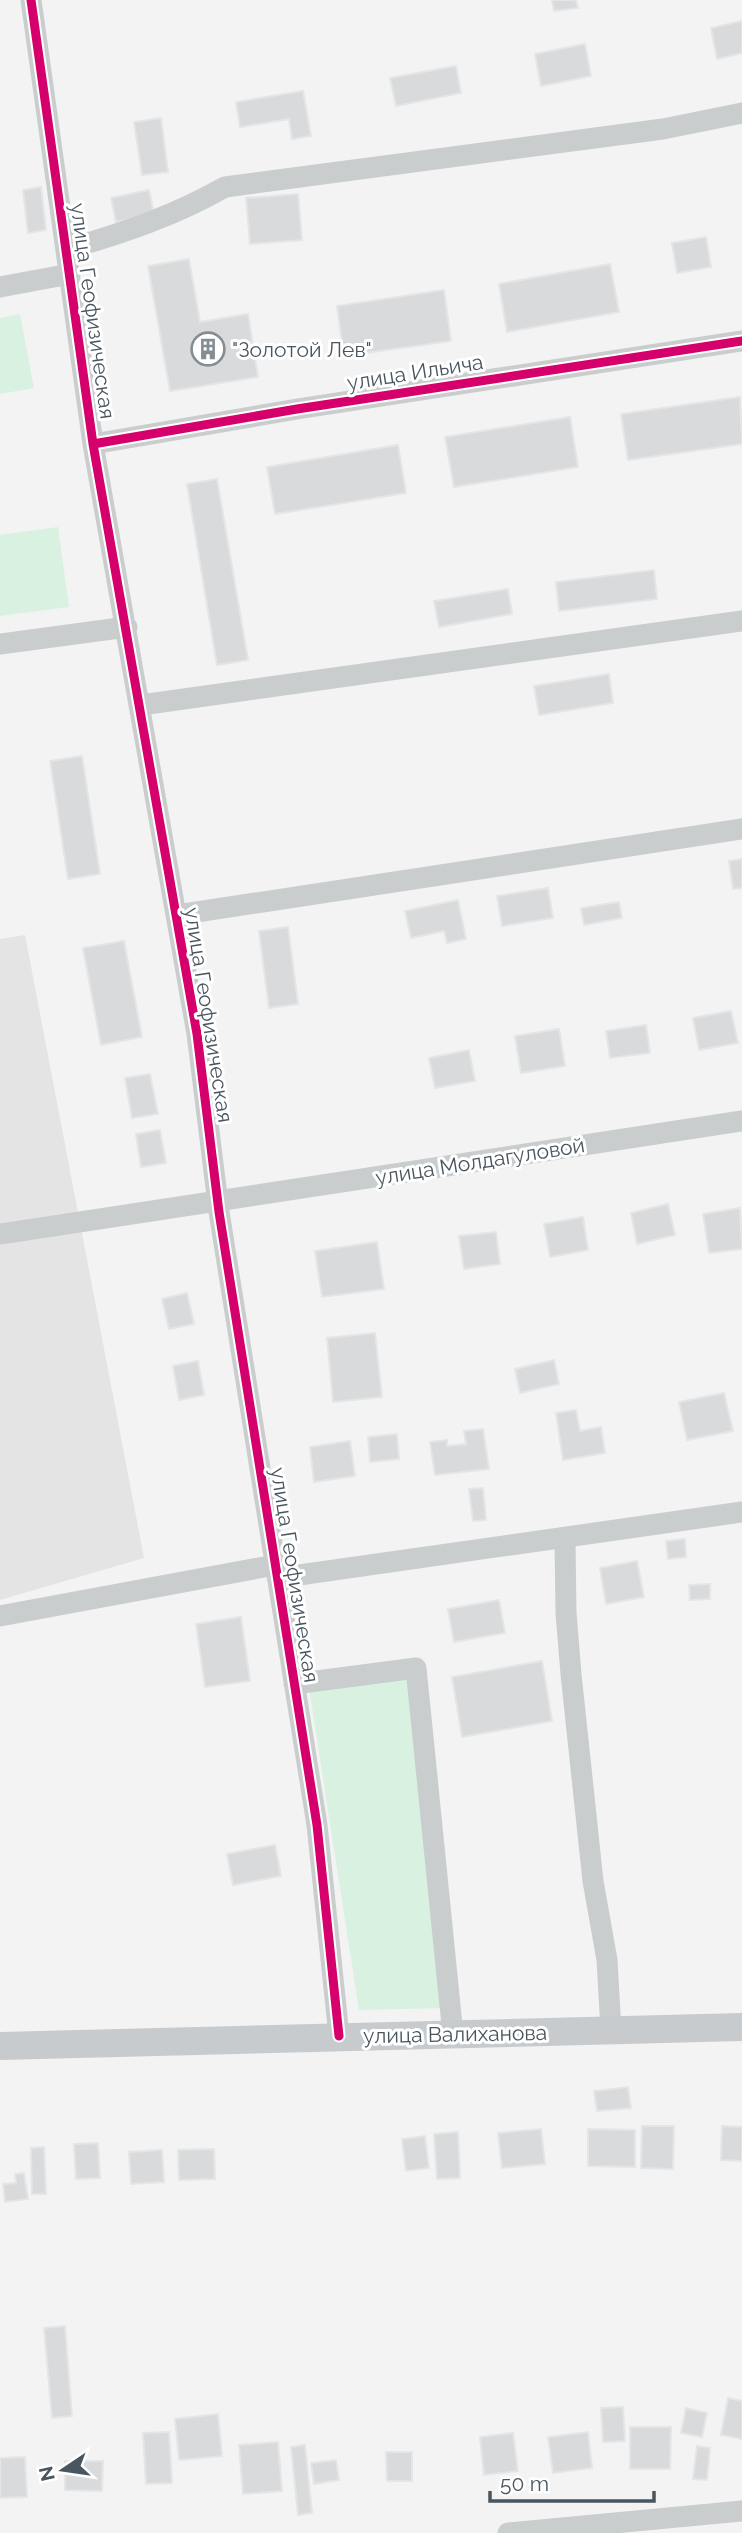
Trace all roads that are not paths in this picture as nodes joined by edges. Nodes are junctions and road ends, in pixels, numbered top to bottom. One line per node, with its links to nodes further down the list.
1 (31, 0): 3 (street, улица Геофизическая)
2 (742, 113): 3 (street)
3 (68, 249): 4 (street, улица Геофизическая)
4 (70, 274): 5 (street); 7 (street, улица Геофизическая)
5 (0, 287)
6 (742, 341): 7 (street, улица Ильича)
7 (93, 444): 9 (street, улица Геофизическая)
8 (742, 621): 11 (street)
9 (127, 627): 10 (street); 11 (street, улица Геофизическая)
10 (0, 644)
11 (141, 705): 13 (street, улица Геофизическая)
12 (742, 829): 13 (street)
13 (177, 915): 15 (street, улица Геофизическая)
14 (742, 1121): 15 (street, улица Молдагуловой)
15 (218, 1202): 16 (street, улица Молдагуловой); 19 (street, улица Геофизическая)
16 (0, 1234)
17 (742, 1512): 18 (street)
18 (565, 1539): 19 (street); 23 (street)
19 (277, 1572): 20 (street); 21 (street, улица Геофизическая)
20 (0, 1616)
21 (294, 1684): 24 (street); 25 (street, улица Геофизическая)
22 (742, 2027): 23 (main road, улица Валиханова)
23 (611, 2030): 24 (main road, улица Валиханова)
24 (453, 2035): 25 (main road, улица Валиханова)
25 (340, 2036): 26 (main road, улица Валиханова)
26 (0, 2046)
27 (742, 2511): 28 (street)
28 (508, 2533)

